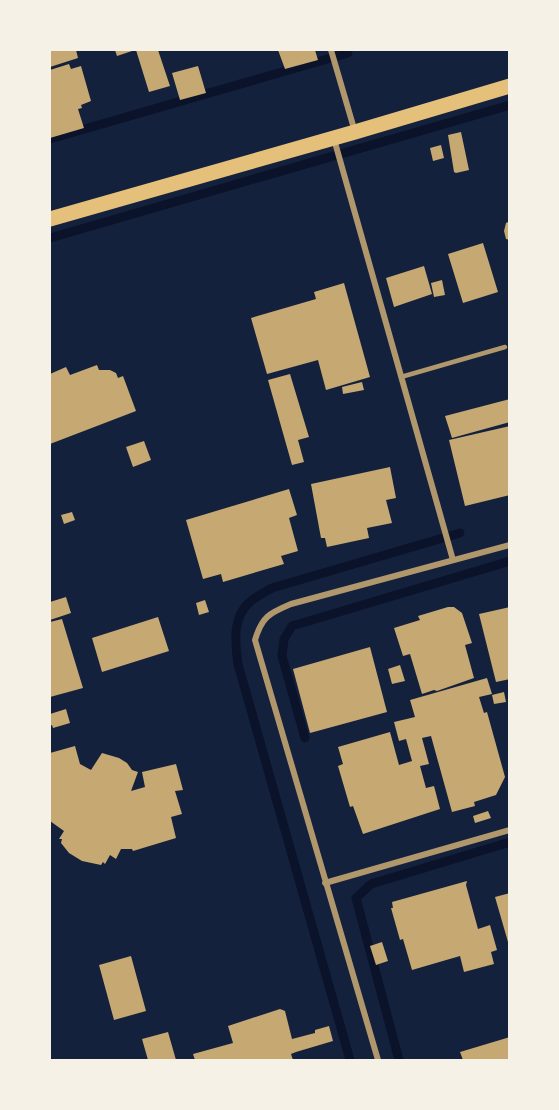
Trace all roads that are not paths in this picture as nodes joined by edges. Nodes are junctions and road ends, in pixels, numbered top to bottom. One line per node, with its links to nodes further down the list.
1 (331, 50): 3 (street)
2 (510, 86): 3 (main road)
3 (355, 132): 4 (main road)
4 (334, 138): 5 (main road); 7 (street)
5 (50, 219)
6 (505, 347): 7 (lane)
7 (401, 377): 9 (street)
8 (510, 545): 9 (street)
9 (453, 560): 11 (street)
10 (510, 830): 11 (street)
11 (325, 883): 12 (street)
12 (378, 1060)

